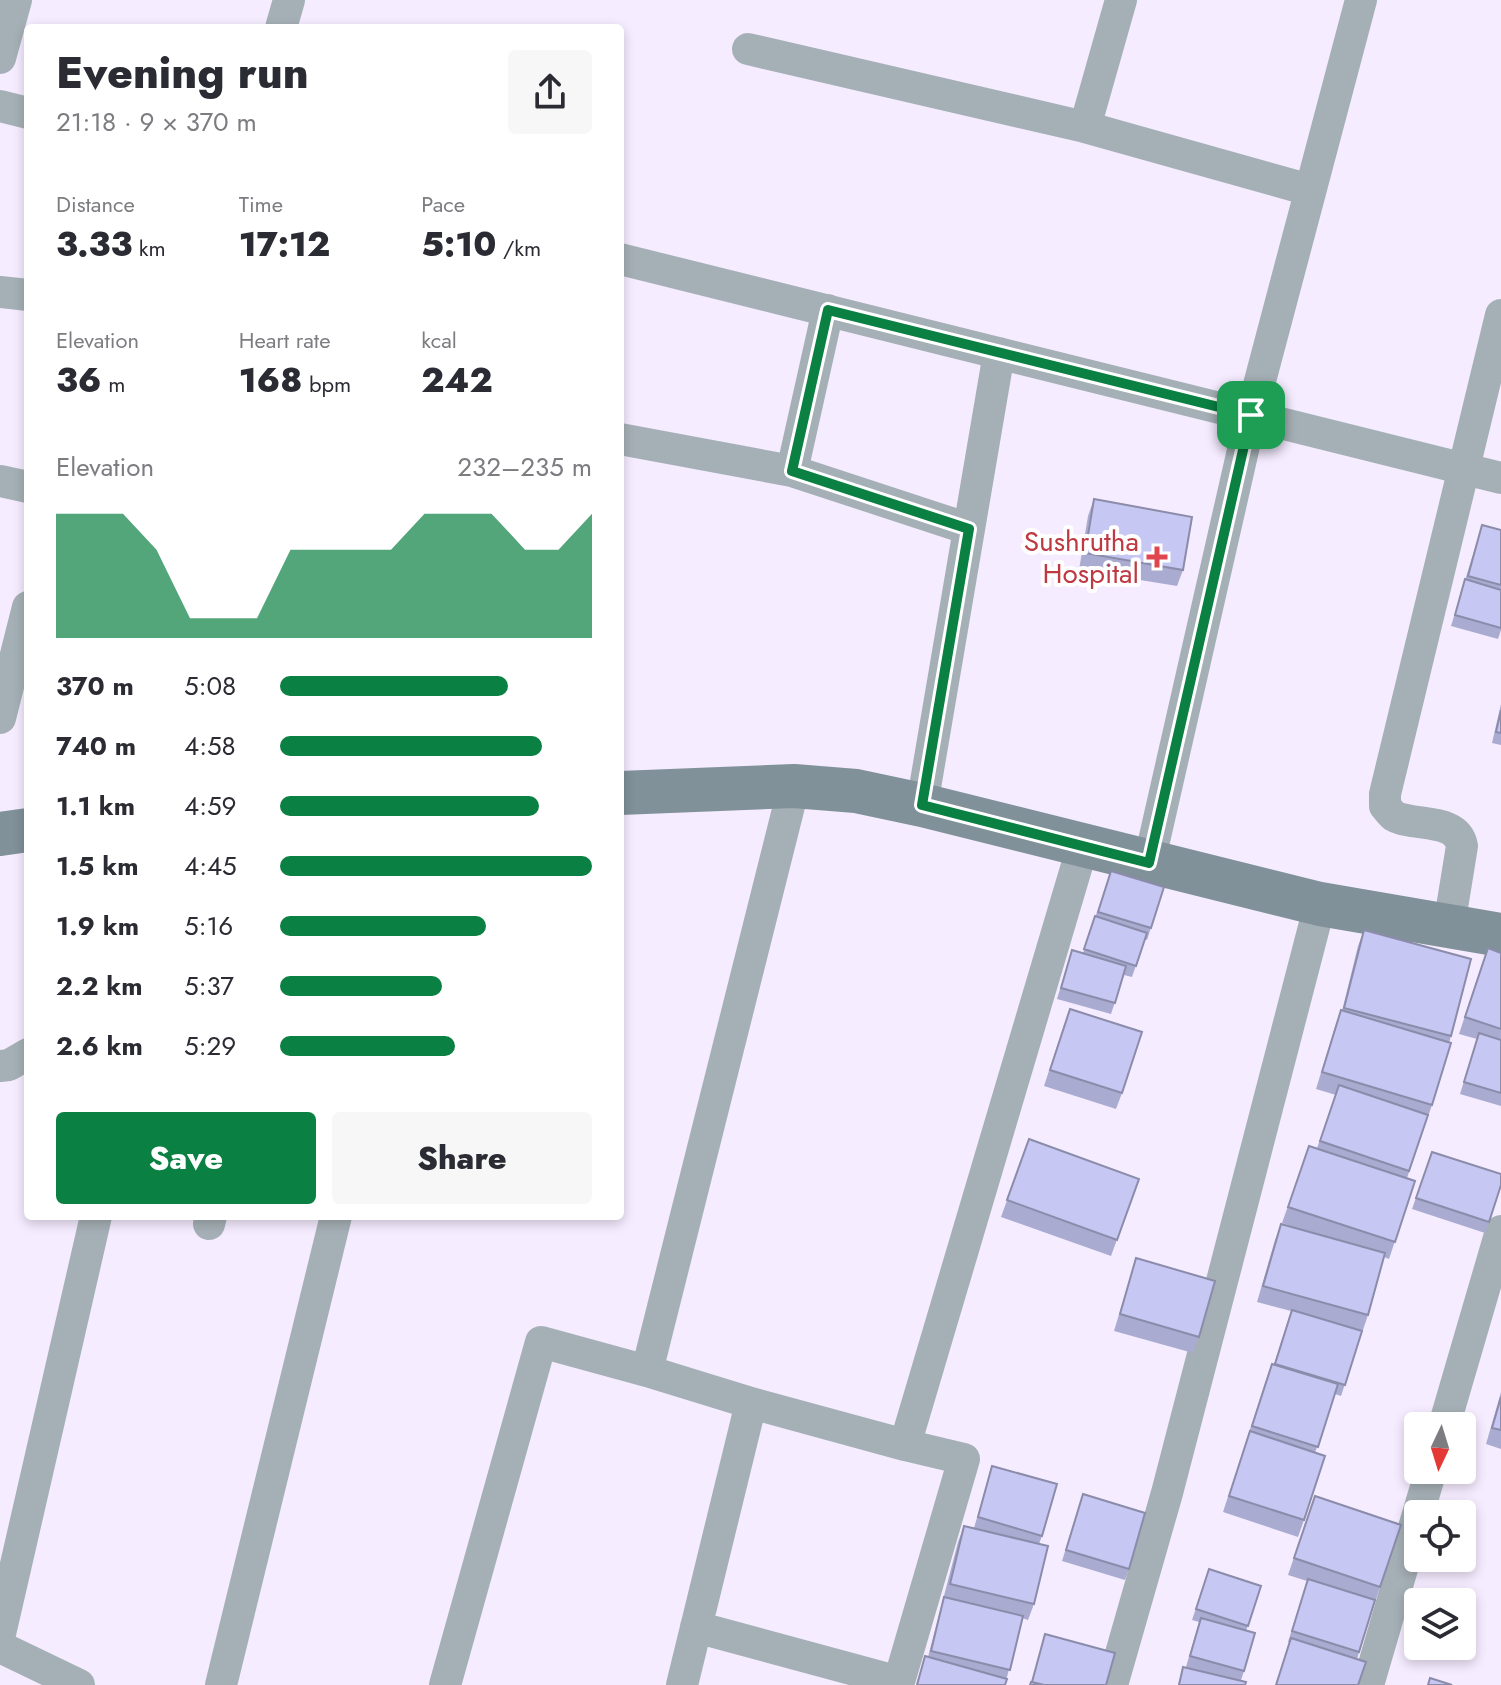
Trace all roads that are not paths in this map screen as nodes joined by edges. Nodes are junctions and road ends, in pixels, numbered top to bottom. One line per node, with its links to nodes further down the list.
1 (16, 0): 7 (street)
2 (289, 0): 5 (street)
3 (1121, 0): 10 (street)
4 (1361, 0): 11 (street)
5 (282, 24)
6 (748, 49): 10 (street)
7 (0, 58)
8 (0, 106): 9 (street)
9 (24, 112)
10 (1085, 127): 11 (street)
11 (1310, 190): 18 (street)
12 (624, 260): 15 (street)
13 (0, 292): 14 (street)
14 (24, 295)
15 (828, 310): 17 (street); 21 (street)
16 (1501, 315): 20 (street)
17 (999, 353): 18 (street); 25 (street)
18 (1251, 415): 20 (street); 34 (street)
19 (624, 440): 21 (street)
20 (1463, 468): 22 (street); 36 (street)
21 (792, 471): 25 (street)
22 (1501, 478)
23 (0, 481): 24 (street)
24 (24, 486)
25 (969, 529): 30 (street)
26 (24, 623): 27 (street)
27 (0, 718)
28 (794, 786): 29 (main road); 30 (main road); 43 (street)
29 (624, 793)
30 (922, 805): 33 (main road)
31 (24, 831): 32 (main road)
32 (0, 834)
33 (1083, 845): 34 (main road); 46 (street)
34 (1149, 863): 35 (main road)
35 (1320, 904): 36 (main road); 56 (street)
36 (1449, 926): 37 (main road)
37 (1501, 935)
38 (24, 1056): 39 (street)
39 (0, 1066)
40 (95, 1220): 49 (street)
41 (335, 1220): 53 (street)
42 (1501, 1231): 45 (street)
43 (647, 1371): 44 (street); 54 (street)
44 (751, 1403): 46 (street); 48 (street)
45 (1448, 1412)
46 (905, 1445): 51 (street)
47 (1404, 1562): 57 (street)
48 (696, 1627): 51 (street); 55 (street)
49 (0, 1634)
50 (0, 1647): 52 (street)
51 (898, 1684)
52 (79, 1685)
53 (221, 1685)
54 (445, 1685)
55 (682, 1685)
56 (1112, 1685)
57 (1368, 1685)

